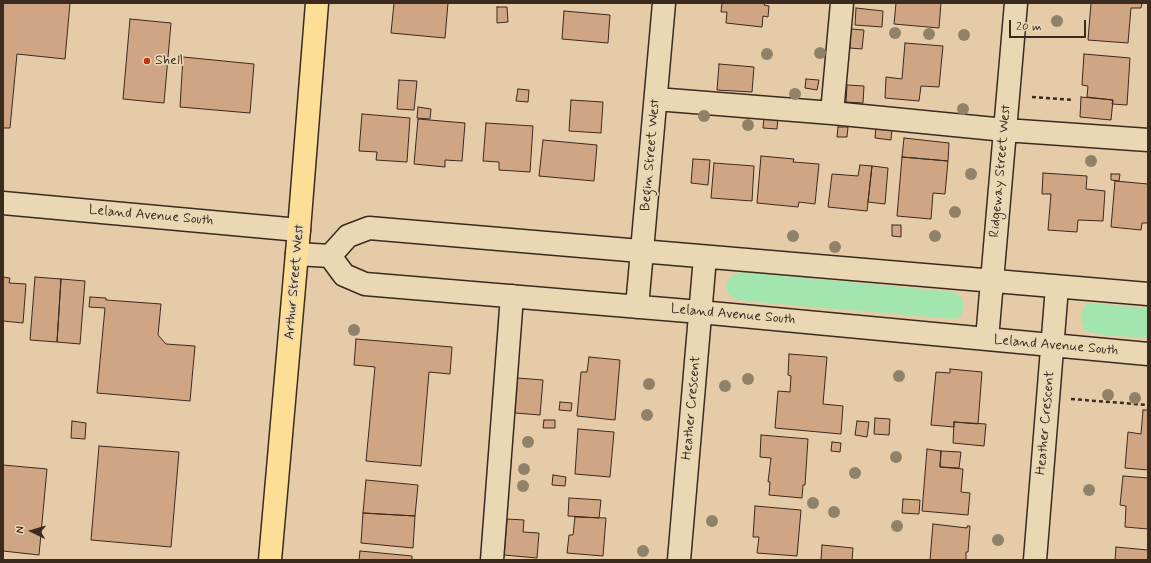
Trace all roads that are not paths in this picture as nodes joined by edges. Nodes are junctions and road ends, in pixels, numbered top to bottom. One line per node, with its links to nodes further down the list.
1 (317, 3): 10 (main road, Arthur Street West)
2 (664, 3): 5 (street, Begin Street West)
3 (842, 3): 6 (street)
4 (1016, 3): 7 (street, Ridgeway Street West)
5 (656, 99): 6 (street); 11 (street, Begin Street West)
6 (832, 113): 7 (street)
7 (1005, 130): 8 (street); 15 (street, Ridgeway Street West)
8 (1148, 140)
9 (3, 203): 10 (street, Leland Avenue South)
10 (299, 230): 12 (main road, Arthur Street West)
11 (642, 252): 13 (street); 14 (street); 19 (street, Begin Street West)
12 (297, 254): 13 (street); 24 (main road, Arthur Street West)
13 (330, 256): 18 (street, Leland Avenue South)
14 (705, 257): 15 (street); 20 (street, Heather Crescent)
15 (992, 282): 16 (street); 21 (street, Ridgeway Street West)
16 (1058, 287): 17 (street); 22 (street, Heather Crescent)
17 (1148, 294)
18 (512, 296): 19 (street, Leland Avenue South); 25 (street)
19 (637, 307): 20 (street, Leland Avenue South)
20 (700, 312): 21 (street, Leland Avenue South); 26 (street, Heather Crescent)
21 (987, 340): 22 (street, Leland Avenue South)
22 (1053, 346): 23 (street, Leland Avenue South); 27 (street, Heather Crescent)
23 (1148, 354)
24 (270, 560)
25 (492, 560)
26 (679, 560)
27 (1035, 560)

